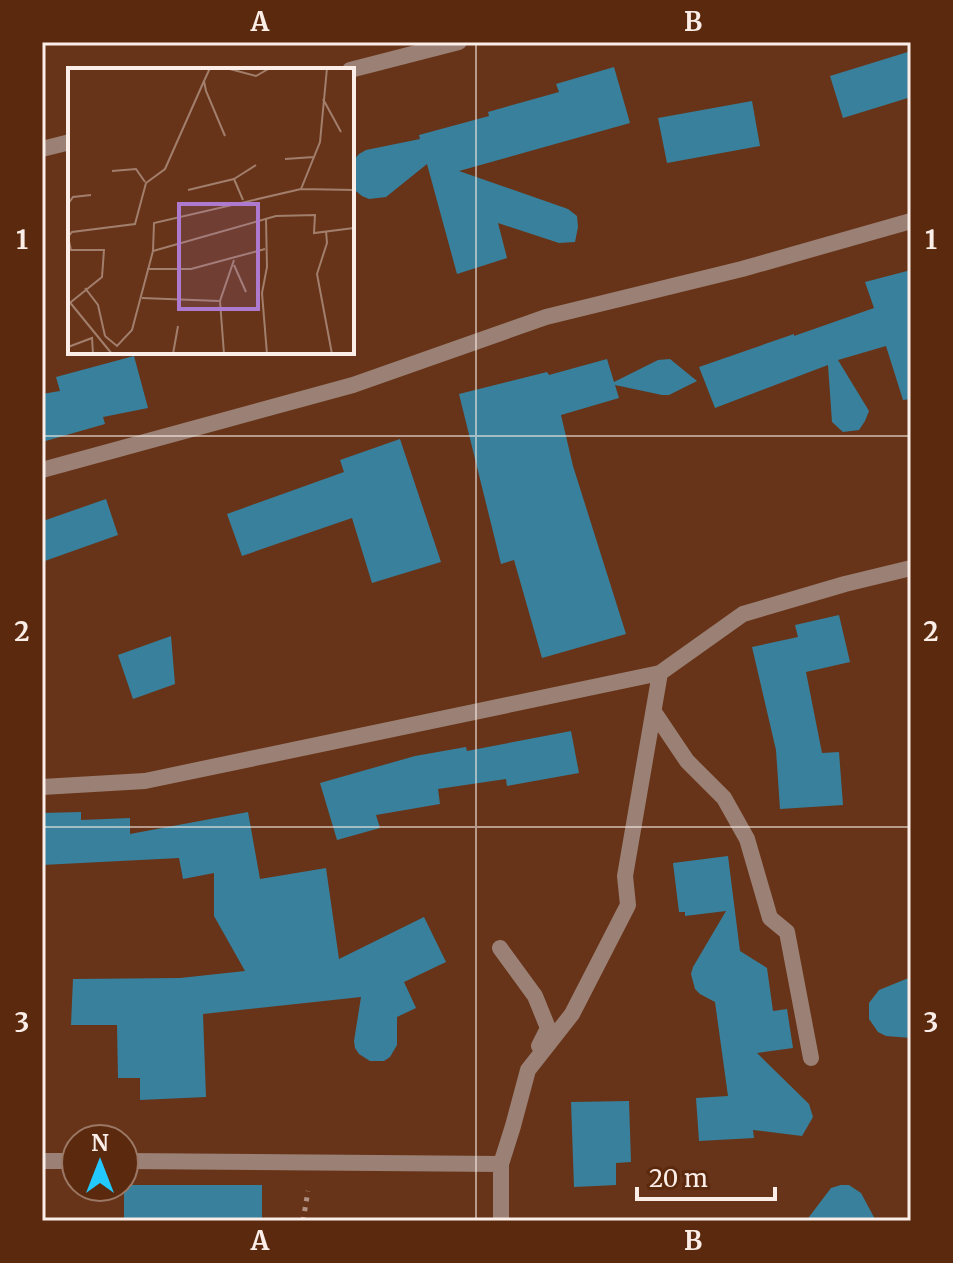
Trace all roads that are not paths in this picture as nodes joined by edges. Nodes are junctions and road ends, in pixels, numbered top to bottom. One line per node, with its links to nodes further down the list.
1 (459, 42): 2 (street)
2 (354, 69)
3 (68, 142): 4 (street)
4 (42, 149)
5 (911, 221): 6 (street)
6 (42, 470)
7 (911, 568): 8 (street)
8 (660, 673): 9 (street); 10 (street)
9 (654, 712): 12 (street); 13 (street)
10 (42, 787)
11 (500, 948): 13 (street)
12 (811, 1058)
13 (528, 1070): 15 (street)
14 (140, 1161): 15 (street)
15 (501, 1164): 16 (street)
16 (501, 1221)

